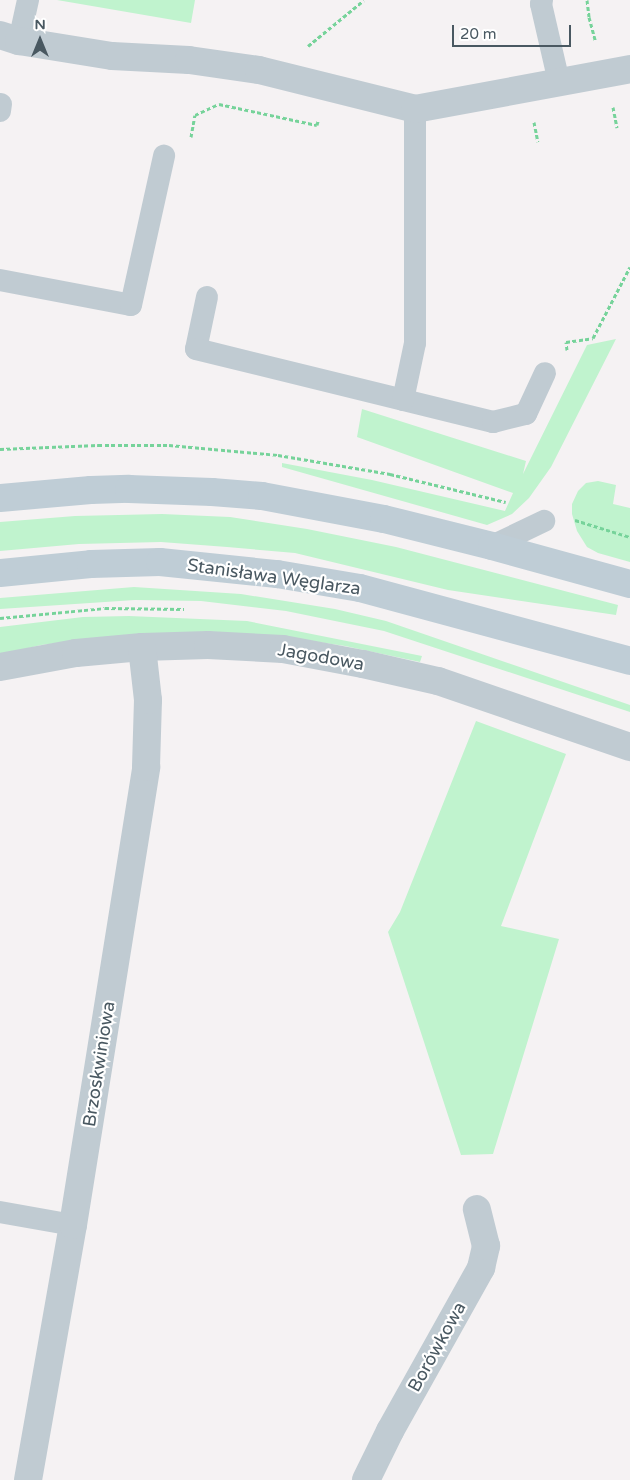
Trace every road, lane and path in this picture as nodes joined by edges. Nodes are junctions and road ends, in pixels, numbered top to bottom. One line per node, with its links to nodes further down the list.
1 (28, 0): 5 (lane)
2 (364, 0): 7 (path)
3 (542, 0): 9 (lane)
4 (587, 0): 6 (path)
5 (10, 38): 11 (street)
6 (596, 44)
7 (300, 51)
8 (630, 69): 9 (street)
9 (559, 82): 11 (street)
10 (613, 104): 14 (path)
11 (415, 109): 22 (lane)
12 (319, 118): 16 (path)
13 (534, 119): 15 (path)
14 (617, 128)
15 (538, 142)
16 (190, 143)
17 (164, 156): 19 (lane)
18 (630, 267): 21 (path)
19 (0, 280)
20 (207, 297): 22 (lane)
21 (545, 373): 22 (lane)
22 (403, 400)
23 (0, 498): 25 (street)
24 (544, 522): 25 (lane)
25 (492, 546): 27 (street)
26 (0, 573): 29 (street, Stanisława Węglarza)
27 (630, 584)
28 (142, 647): 30 (street, Jagodowa); 31 (street, Jagodowa); 34 (street, Brzoskwiniowa)
29 (630, 661)
30 (0, 667)
31 (630, 747)
32 (476, 1209): 36 (street, Borówkowa)
33 (0, 1212): 34 (lane)
34 (73, 1225): 35 (street, Brzoskwiniowa)
35 (28, 1480)
36 (366, 1480)

